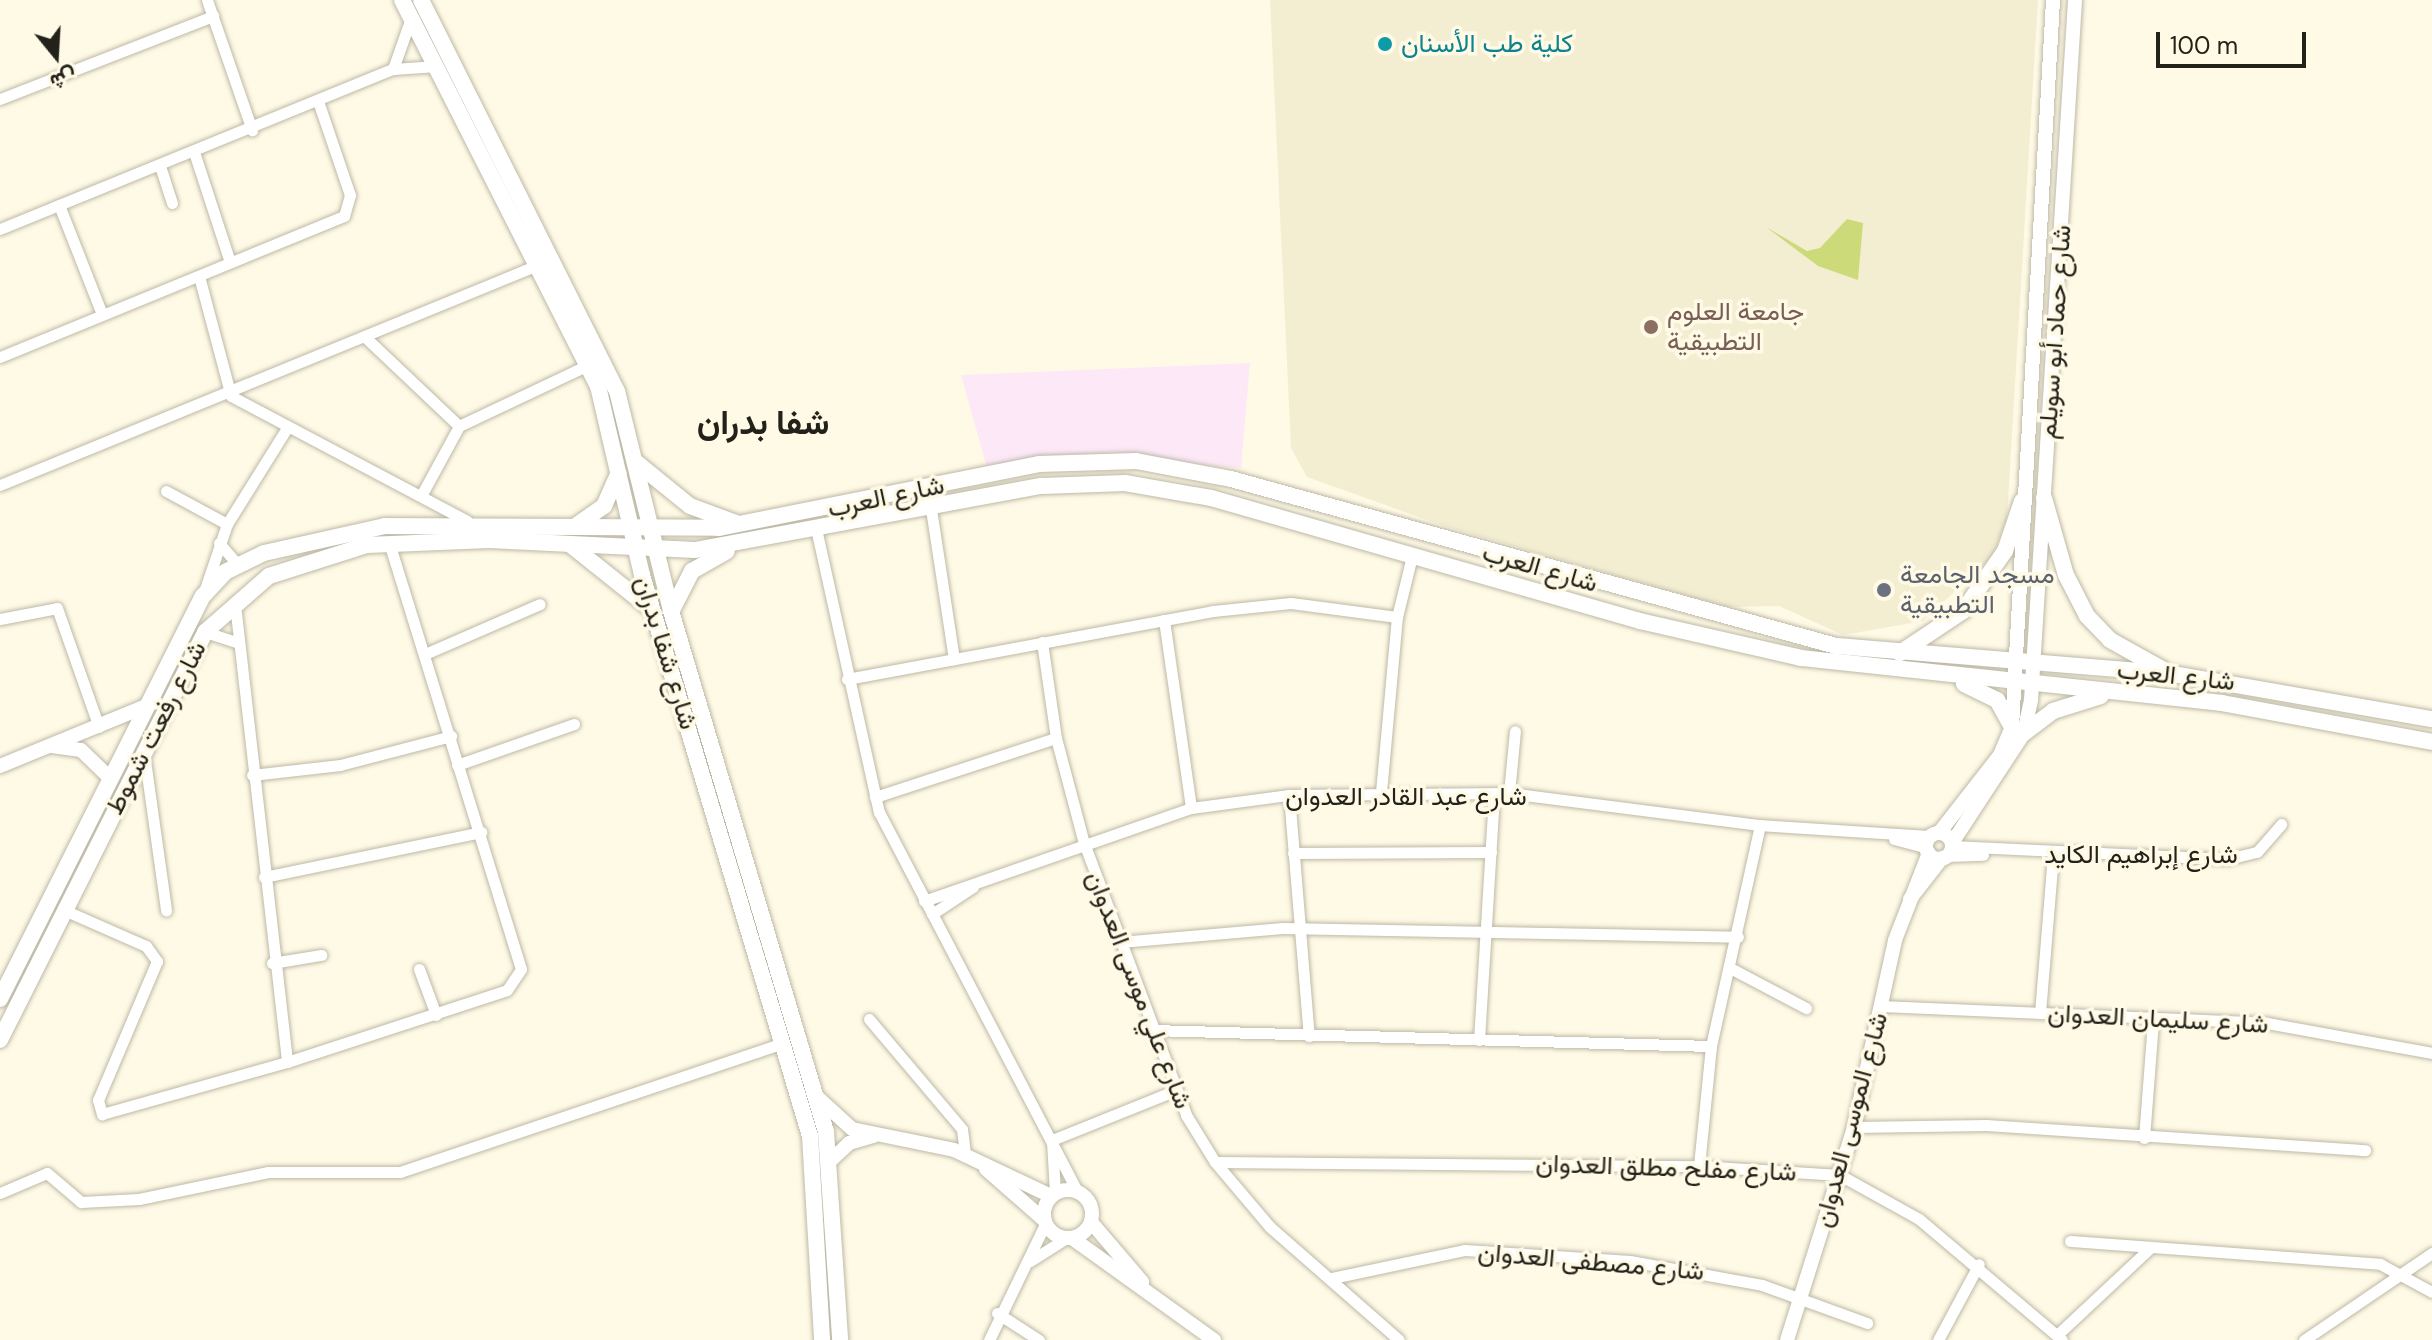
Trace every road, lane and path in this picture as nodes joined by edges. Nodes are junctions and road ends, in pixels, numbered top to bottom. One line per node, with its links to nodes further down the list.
1 (207, 0): 6 (street)
2 (402, 0): 7 (main road, شارع شفا بدران)
3 (421, 0): 28 (main road, شارع شفا بدران)
4 (2053, 0): 34 (street, شارع حماد أبو سويلم)
5 (2075, 0): 33 (street, شارع حماد أبو سويلم)
6 (213, 16): 10 (street); 12 (street)
7 (411, 18): 8 (main road, شارع شفا بدران); 9 (street)
8 (437, 66): 9 (street); 19 (main road, شارع شفا بدران)
9 (393, 69): 11 (street)
10 (0, 99)
11 (319, 104): 12 (street); 18 (street)
12 (252, 130): 13 (street)
13 (194, 152): 14 (street); 18 (street)
14 (160, 166): 15 (street); 16 (street)
15 (172, 203)
16 (59, 205): 17 (street); 21 (street)
17 (0, 229)
18 (230, 262): 20 (street)
19 (541, 264): 22 (street); 24 (main road, شارع شفا بدران)
20 (199, 276): 21 (street); 25 (street)
21 (102, 314): 23 (street)
22 (365, 337): 25 (street); 26 (street)
23 (1, 354)
24 (590, 364): 26 (street); 29 (main road, شارع شفا بدران)
25 (231, 396): 27 (street); 30 (street)
26 (459, 426): 32 (street)
27 (287, 428): 32 (street); 37 (street)
28 (637, 463): 38 (main road); 41 (main road, شارع شفا بدران)
29 (619, 472): 39 (main road); 40 (main road, شارع شفا بدران)
30 (0, 485)
31 (166, 491): 37 (street)
32 (422, 494): 36 (street)
33 (2044, 498): 66 (street, شارع حماد أبو سويلم); 67 (main road)
34 (2022, 501): 62 (main road); 65 (street, شارع حماد أبو سويلم)
35 (931, 509): 42 (main road, شارع العرب); 49 (main road, شارع العرب); 64 (street)
36 (467, 521): 39 (main road, شارع رفعت شموط); 50 (main road, شارع رفعت شموط)
37 (227, 524): 43 (street)
38 (741, 525): 41 (main road, شارع العرب); 62 (main road, شارع العرب)
39 (574, 527): 40 (main road, شارع رفعت شموط)
40 (632, 531): 41 (main road, شارع رفعت شموط); 47 (main road, شارع شفا بدران)
41 (653, 531): 48 (main road, شارع شفا بدران)
42 (817, 533): 46 (main road, شارع العرب); 69 (street)
43 (219, 543): 50 (street); 51 (street)
44 (389, 543): 45 (main road, شارع رفعت شموط); 52 (main road, شارع رفعت شموط); 63 (street)
45 (571, 545): 47 (main road, شارع رفعت شموط); 54 (main road)
46 (734, 547): 48 (main road, شارع العرب); 55 (main road)
47 (636, 550): 48 (main road, شارع رفعت شموط); 54 (main road, شارع شفا بدران)
48 (657, 551): 55 (main road, شارع شفا بدران)
49 (1412, 556): 56 (street); 68 (main road, شارع العرب)
50 (237, 564): 51 (main road, شارع رفعت شموط)
51 (203, 596): 73 (main road, شارع رفعت شموط)
52 (235, 599): 59 (main road, شارع رفعت شموط); 60 (street)
53 (540, 604): 63 (street)
54 (653, 611): 129 (main road, شارع شفا بدران)
55 (671, 611): 134 (main road, شارع شفا بدران)
56 (1397, 617): 58 (street); 88 (street)
57 (0, 619): 76 (street)
58 (1164, 620): 61 (street); 93 (street)
59 (205, 632): 60 (street); 83 (main road, شارع رفعت شموط)
60 (235, 642): 86 (street)
61 (1042, 642): 64 (street); 80 (street, شارع علي موسى العدوان)
62 (1898, 653): 65 (main road, شارع العرب)
63 (425, 654): 79 (street)
64 (954, 659): 69 (street)
65 (2014, 662): 66 (main road, شارع العرب); 70 (street)
66 (2034, 664): 67 (main road, شارع العرب); 71 (street, شارع الموسى العدوان)
67 (2173, 674): 74 (main road, شارع العرب)
68 (1948, 678): 70 (main road, شارع العرب); 77 (main road)
69 (847, 679): 92 (street)
70 (2014, 684): 71 (main road, شارع العرب); 77 (street)
71 (2033, 686): 72 (main road, شارع العرب); 77 (street, شارع الموسى العدوان)
72 (2110, 693): 77 (main road); 81 (main road, شارع العرب)
73 (144, 707): 76 (street); 87 (main road, شارع رفعت شموط)
74 (2432, 719)
75 (574, 724): 84 (street)
76 (99, 727): 82 (street)
77 (2018, 730): 98 (street, شارع الموسى العدوان)
78 (1515, 731): 90 (street)
79 (451, 736): 84 (street); 86 (street)
80 (1056, 738): 92 (street); 97 (street, شارع علي موسى العدوان)
81 (2432, 742)
82 (51, 746): 85 (street); 87 (street)
83 (144, 749): 105 (main road, شارع رفعت شموط); 106 (street)
84 (457, 765): 96 (street)
85 (0, 766)
86 (252, 775): 102 (street)
87 (108, 776): 116 (main road, شارع رفعت شموط)
88 (1381, 792): 89 (street, شارع عبد القادر العدوان); 91 (street, شارع عبد القادر العدوان)
89 (1494, 793): 90 (street, شارع عبد القادر العدوان); 99 (street)
90 (1509, 793): 95 (street, شارع عبد القادر العدوان)
91 (1289, 795): 93 (street, شارع عبد القادر العدوان); 100 (street)
92 (875, 797): 104 (street)
93 (1191, 808): 97 (street, شارع عبد القادر العدوان)
94 (2281, 824): 101 (street, شارع إبراهيم الكايد)
95 (1760, 825): 98 (street, شارع عبد القادر العدوان); 110 (street)
96 (481, 832): 102 (street); 122 (street)
97 (1084, 843): 103 (street, شارع عبد القادر العدوان); 111 (street, شارع علي موسى العدوان)
98 (1940, 847): 101 (street, شارع إبراهيم الكايد); 119 (street, شارع الموسى العدوان)
99 (1491, 852): 100 (street); 109 (street)
100 (1293, 853): 108 (street)
101 (2053, 855): 121 (street)
102 (264, 877): 113 (street)
103 (984, 880): 104 (street, شارع عبد القادر العدوان); 107 (street, شارع عبد القادر العدوان)
104 (924, 901): 107 (street)
105 (64, 910): 117 (main road, شارع رفعت شموط); 132 (street)
106 (166, 910)
107 (932, 914): 138 (street)
108 (1299, 930): 109 (street); 111 (street); 126 (street)
109 (1486, 933): 110 (street); 128 (street)
110 (1738, 937): 114 (street)
111 (1120, 942): 125 (street, شارع علي موسى العدوان)
112 (321, 955): 113 (street)
113 (272, 963): 132 (street)
114 (1730, 968): 120 (street); 130 (street)
115 (419, 969): 122 (street)
116 (8, 982): 117 (main road); 118 (main road, شارع رفعت شموط)
117 (24, 989): 127 (main road, شارع رفعت شموط)
118 (0, 999)
119 (1881, 1006): 121 (street, شارع سليمان العدوان); 135 (street, شارع الموسى العدوان)
120 (1806, 1008)
121 (2040, 1013): 124 (street, شارع سليمان العدوان)
122 (436, 1015): 132 (street)
123 (869, 1019): 140 (street)
124 (2153, 1020): 131 (street, شارع سليمان العدوان); 137 (street)
125 (1152, 1030): 126 (street); 133 (street, شارع علي موسى العدوان)
126 (1309, 1036): 128 (street)
127 (0, 1040)
128 (1479, 1040): 130 (street)
129 (784, 1043): 146 (street); 165 (main road, شارع شفا بدران)
130 (1711, 1046): 143 (street)
131 (2432, 1053)
132 (287, 1062)
133 (1174, 1091): 138 (street); 142 (street, شارع علي موسى العدوان)
134 (817, 1097): 136 (street); 141 (main road, شارع شفا بدران)
135 (1854, 1127): 137 (street); 144 (street, شارع الموسى العدوان)
136 (874, 1136): 140 (street); 141 (street)
137 (2144, 1138): 139 (street)
138 (1052, 1140): 145 (street); 147 (street)
139 (2365, 1150)
140 (971, 1157): 147 (street); 148 (street)
141 (830, 1161): 166 (main road, شارع شفا بدران)
142 (1215, 1162): 143 (street, شارع مفلح مطلق العدوان); 157 (street, شارع علي موسى العدوان)
143 (1699, 1166): 144 (street, شارع مفلح مطلق العدوان)
144 (1840, 1175): 155 (street, شارع مفلح مطلق العدوان); 160 (street, شارع الموسى العدوان)
145 (1078, 1192): 147 (street); 149 (street)
146 (0, 1193)
147 (1053, 1195): 148 (street)
148 (1045, 1222): 150 (street); 154 (street)
149 (1091, 1222): 150 (street); 158 (street)
150 (1068, 1238): 154 (street); 158 (street)
151 (2070, 1241): 152 (street)
152 (2150, 1248): 156 (street); 164 (street)
153 (2432, 1253): 156 (street)
154 (1030, 1261): 161 (street)
155 (1979, 1264): 164 (street, شارع مفلح مطلق العدوان); 171 (street)
156 (2403, 1271): 159 (street); 172 (street)
157 (1332, 1278): 160 (street, شارع مصطفى العدوان); 163 (street, شارع علي موسى العدوان)
158 (1147, 1289): 169 (street)
159 (2432, 1292)
160 (1801, 1299): 162 (street, شارع مصطفى العدوان); 170 (street, شارع الموسى العدوان)
161 (997, 1313): 167 (street); 168 (street)
162 (1867, 1323)
163 (1393, 1338)
164 (2060, 1338)
165 (822, 1340)
166 (840, 1340)
167 (989, 1340)
168 (1039, 1340)
169 (1214, 1340)
170 (1787, 1340)
171 (1938, 1340)
172 (2304, 1340)

